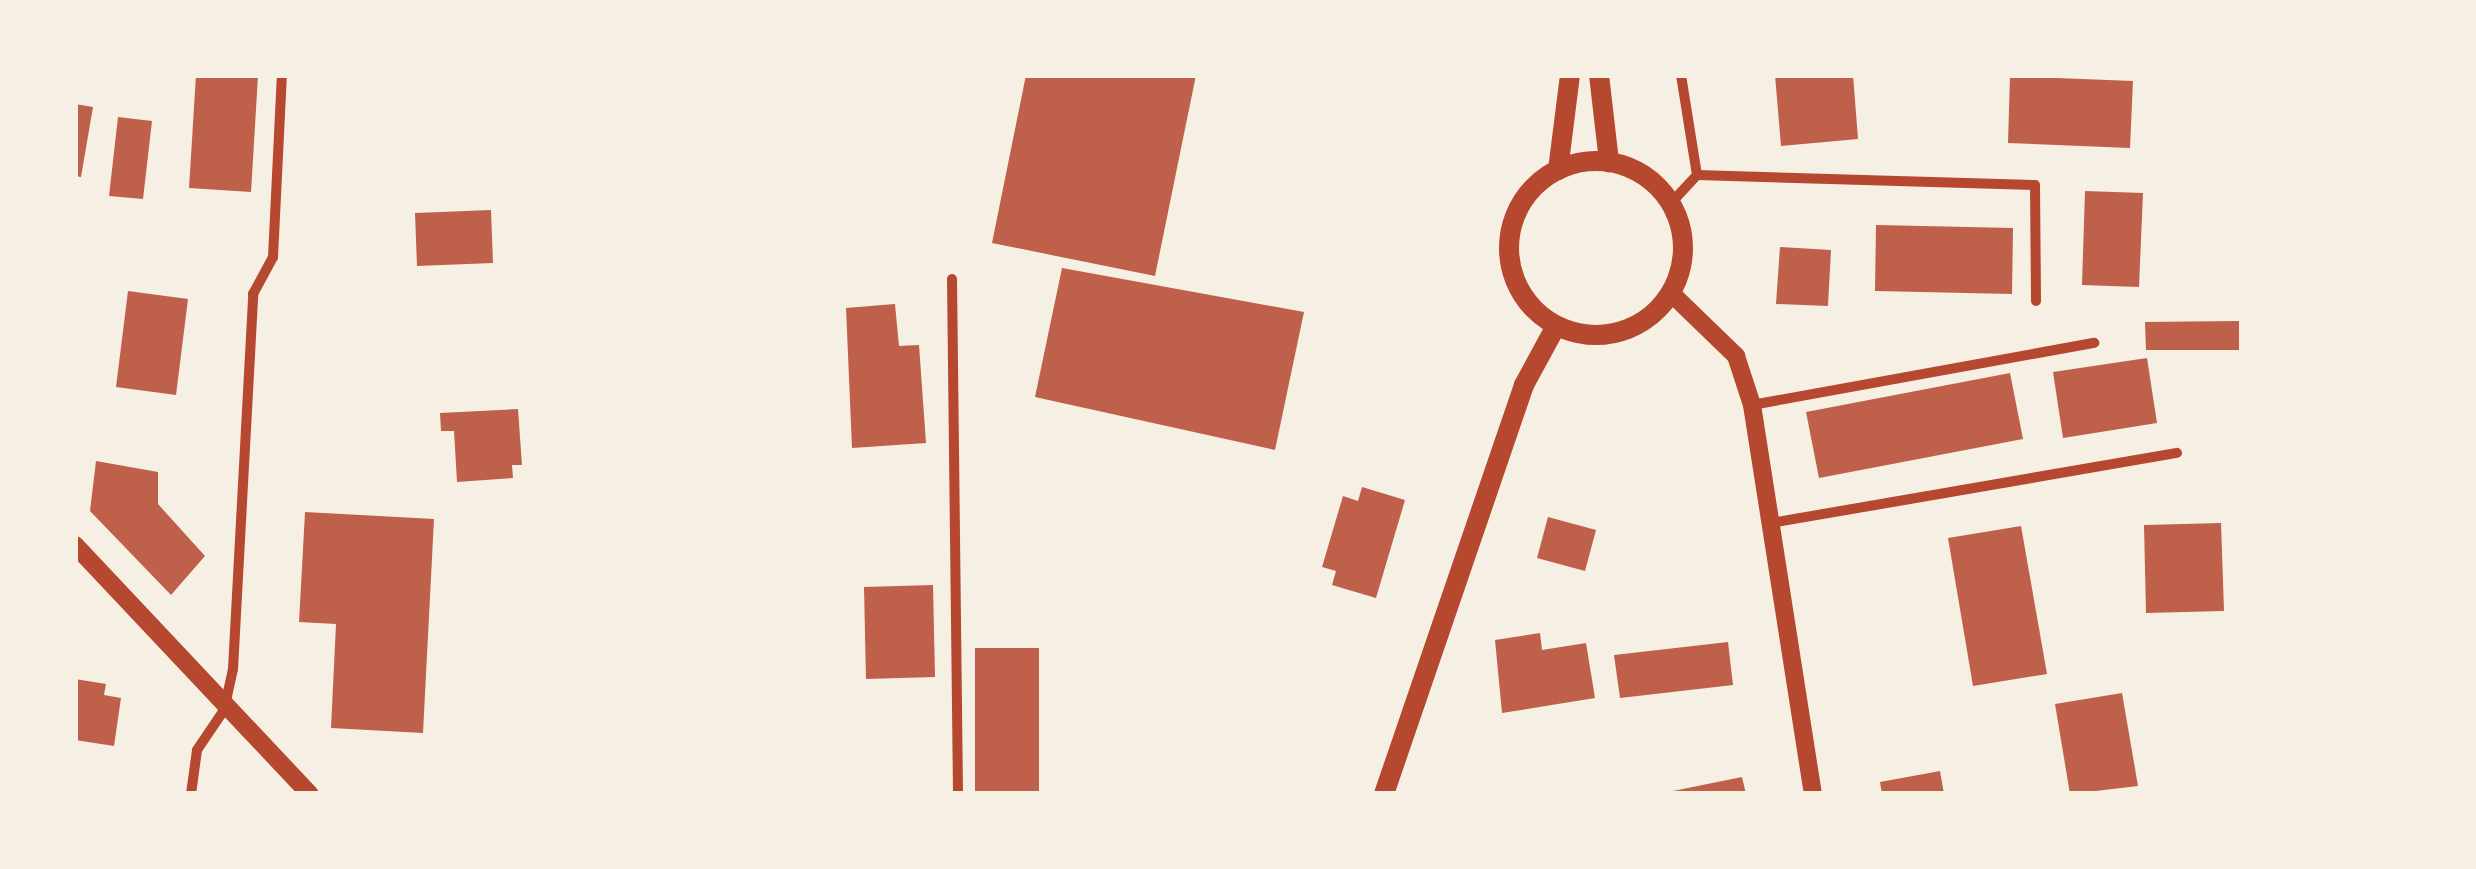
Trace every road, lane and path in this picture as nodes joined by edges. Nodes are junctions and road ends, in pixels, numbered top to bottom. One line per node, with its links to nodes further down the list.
1 (282, 75): 18 (street)
2 (1570, 75): 6 (main road)
3 (1599, 75): 5 (main road)
4 (1681, 75): 7 (street)
5 (1609, 162): 6 (main road); 8 (main road)
6 (1558, 170): 12 (main road)
7 (1697, 175): 8 (street); 11 (street)
8 (1671, 204): 10 (main road)
9 (952, 279): 21 (street)
10 (1671, 293): 12 (main road); 14 (street)
11 (2036, 301)
12 (1556, 326): 22 (main road)
13 (2094, 343): 14 (street)
14 (1752, 405): 16 (street)
15 (2176, 454): 16 (street)
16 (1771, 523): 23 (street)
17 (75, 545): 18 (street)
18 (224, 710): 19 (street); 20 (street)
19 (191, 794)
20 (310, 794)
21 (958, 794)
22 (1384, 794)
23 (1814, 794)

